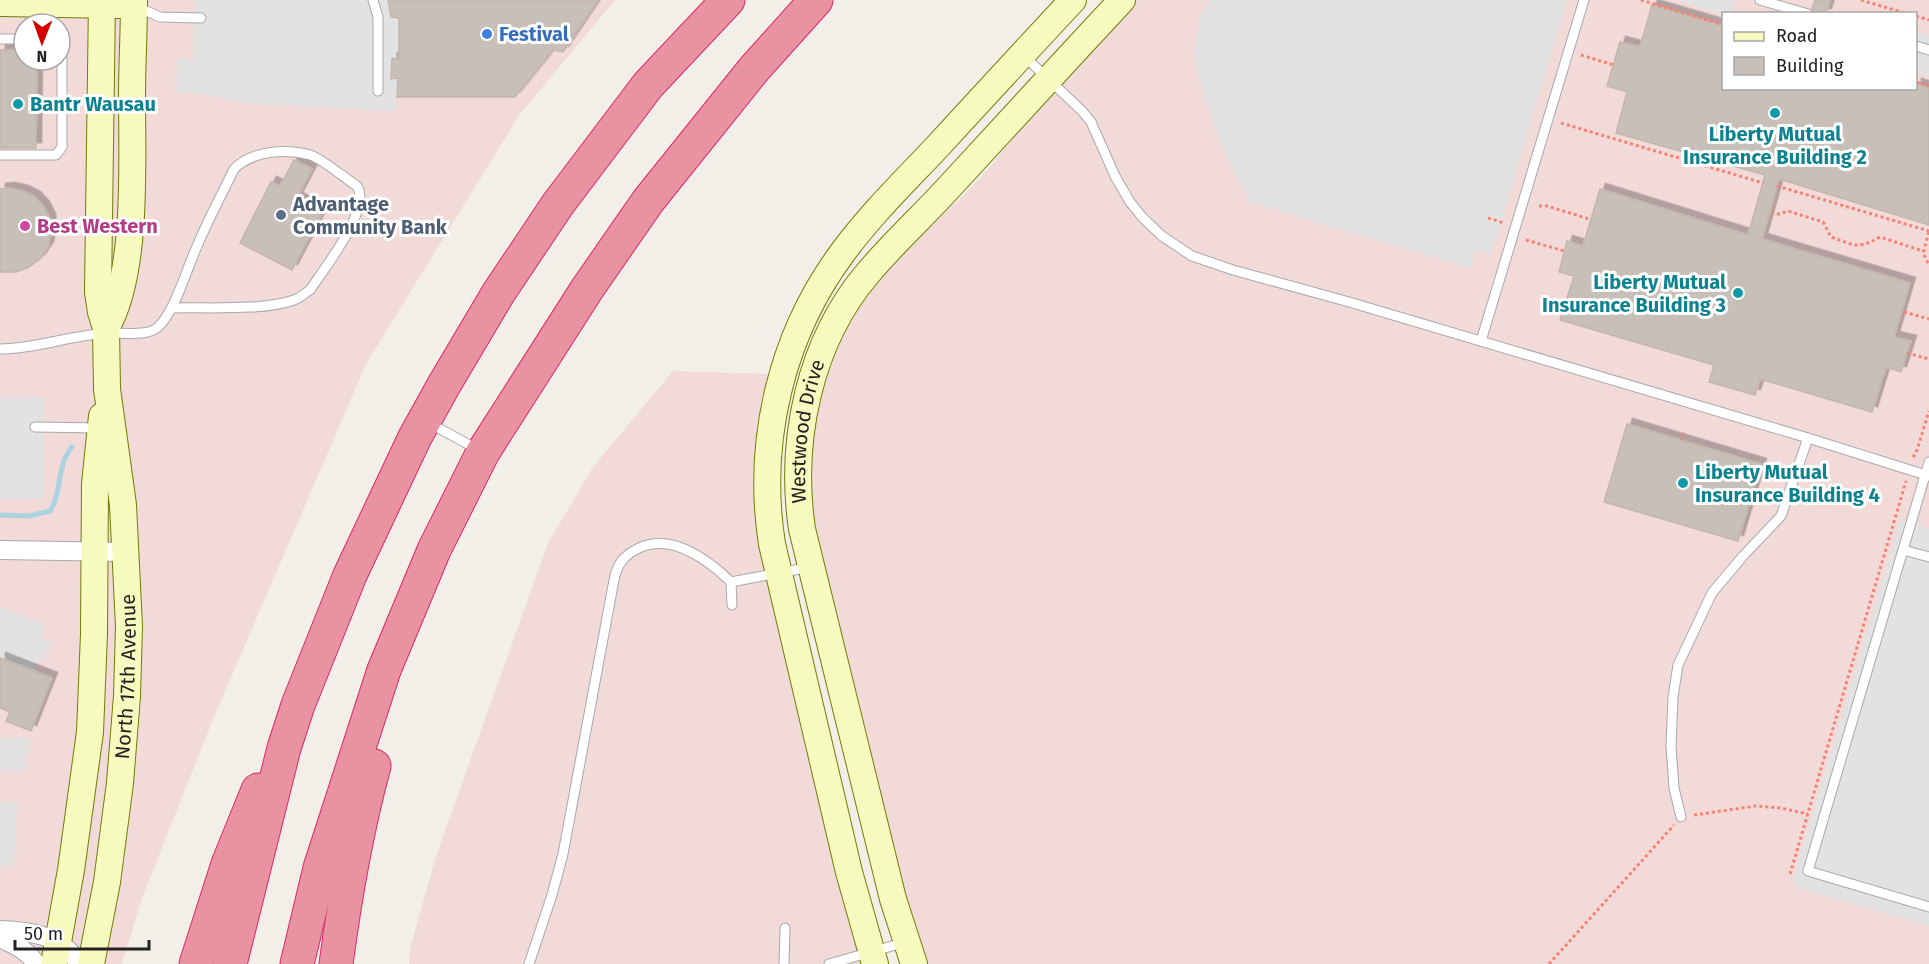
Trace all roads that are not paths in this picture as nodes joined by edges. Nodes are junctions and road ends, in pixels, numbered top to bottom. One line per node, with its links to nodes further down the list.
1 (373, 0): 19 (lane)
2 (708, 0): 18 (highway)
3 (729, 0): 18 (highway)
4 (816, 0): 20 (highway)
5 (833, 0): 20 (highway)
6 (1073, 0): 15 (street, Westwood Drive)
7 (1122, 0): 17 (street, Westwood Drive)
8 (1584, 0): 24 (lane)
9 (1760, 0): 13 (lane)
10 (102, 2): 11 (street); 12 (street); 23 (street, North 17th Avenue)
11 (138, 2): 14 (lane); 23 (street, North 17th Avenue)
12 (0, 3)
13 (1801, 12)
14 (201, 18)
15 (1022, 54): 17 (lane); 41 (street, Westwood Drive)
16 (62, 72): 21 (lane)
17 (1049, 78): 24 (lane); 40 (street, Westwood Drive)
18 (648, 85): 28 (highway)
19 (378, 91)
20 (731, 97): 26 (highway)
21 (0, 155)
22 (171, 308): 22 (lane); 23 (lane)
23 (106, 330): 25 (lane); 27 (street, North 17th Avenue)
24 (1481, 341): 31 (lane)
25 (0, 349)
26 (536, 368): 32 (highway); 59 (highway)
27 (106, 389): 30 (street, North 17th Avenue); 38 (street, North 17th Avenue)
28 (424, 420): 32 (lane); 44 (highway)
29 (35, 427): 30 (lane)
30 (100, 428): 37 (street, North 17th Avenue)
31 (1808, 438): 34 (lane); 45 (lane)
32 (483, 452): 58 (highway)
33 (1929, 462): 34 (lane)
34 (1927, 475): 36 (lane)
35 (0, 550): 37 (street)
36 (1903, 550): 39 (lane); 46 (lane)
37 (95, 552): 38 (street); 50 (street, North 17th Avenue)
38 (127, 552): 55 (street, North 17th Avenue)
39 (1929, 557)
40 (810, 567): 41 (lane); 51 (street, Westwood Drive)
41 (778, 573): 42 (lane); 52 (street, Westwood Drive)
42 (731, 582): 43 (lane); 60 (lane)
43 (732, 605)
44 (284, 748): 56 (highway); 57 (highway)
45 (1681, 817)
46 (1929, 907)
47 (785, 928): 61 (lane)
48 (0, 930): 50 (street)
49 (0, 938): 53 (street)
50 (56, 953): 54 (street)
51 (910, 953): 52 (lane)
52 (873, 958): 62 (lane)
53 (36, 964)
54 (79, 964)
55 (91, 964)
56 (196, 964)
57 (230, 964)
58 (297, 964)
59 (336, 964)
60 (529, 964)
61 (784, 964)
62 (829, 964)

